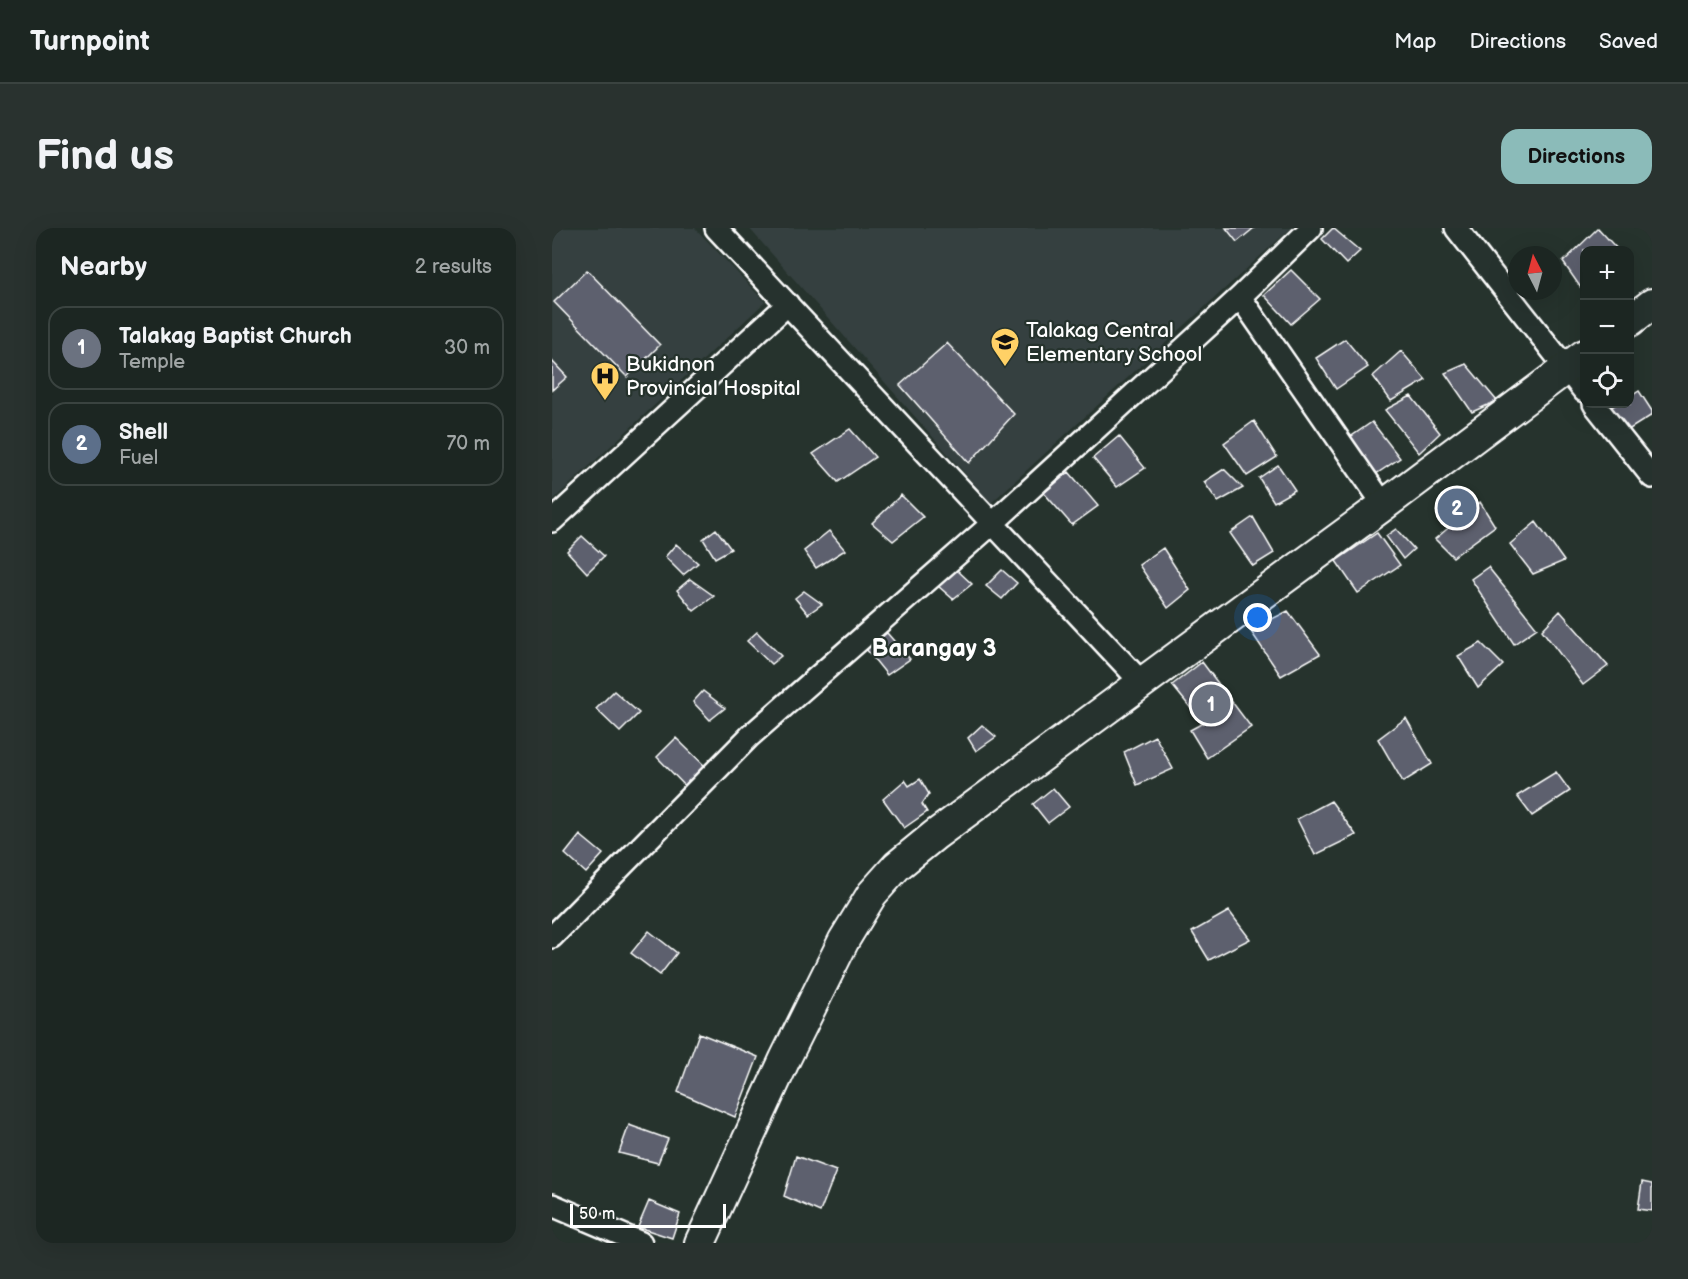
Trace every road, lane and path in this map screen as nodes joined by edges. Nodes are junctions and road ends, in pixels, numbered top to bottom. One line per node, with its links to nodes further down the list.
1 (716, 228): 5 (street)
2 (1311, 228): 4 (street)
3 (1456, 228): 8 (street)
4 (1240, 297): 12 (street); 14 (street)
5 (788, 304): 13 (street); 14 (street)
6 (1652, 304): 7 (main road)
7 (1634, 317)
8 (1575, 362): 9 (street); 12 (main road)
9 (1580, 378)
10 (1597, 408): 11 (street)
11 (1652, 477)
12 (1384, 505): 15 (main road)
13 (552, 521)
14 (993, 523): 15 (street); 16 (street)
15 (1143, 683): 19 (main road)
16 (552, 937)
17 (552, 1205): 18 (street)
18 (641, 1243)
19 (700, 1243)

